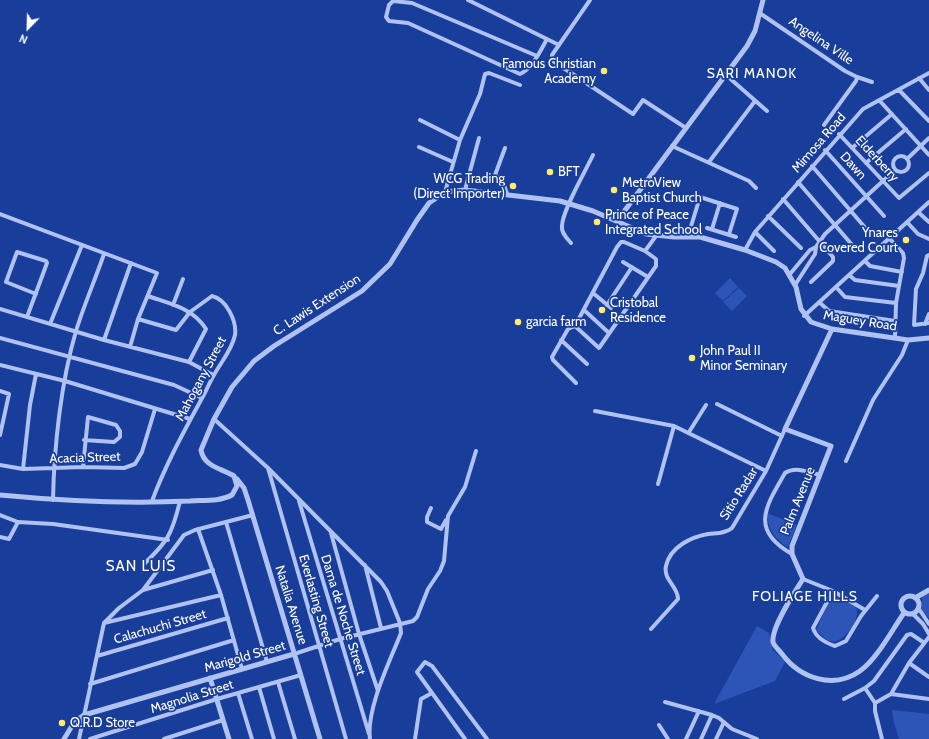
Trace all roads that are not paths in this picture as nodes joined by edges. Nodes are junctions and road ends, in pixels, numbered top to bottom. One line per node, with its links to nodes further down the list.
1 (468, 0): 5 (street)
2 (590, 0): 6 (street)
3 (763, 0): 4 (street)
4 (761, 14): 9 (street); 10 (street, Angelina Ville)
5 (547, 39): 6 (street); 7 (street)
6 (559, 45): 23 (street)
7 (537, 56): 7 (street)
8 (929, 72): 11 (street, Mimosa Road)
9 (726, 75): 17 (street); 23 (street)
10 (857, 77): 12 (street, Angelina Ville); 22 (street)
11 (918, 78): 14 (street, Mimosa Road); 15 (street)
12 (872, 82)
13 (520, 85): 28 (street)
14 (899, 90): 16 (street, Mimosa Road); 21 (street)
15 (929, 90)
16 (879, 100): 19 (street); 25 (street, Mimosa Road)
17 (755, 101): 18 (street); 39 (street)
18 (768, 111)
19 (892, 114): 24 (street); 33 (street)
20 (420, 120): 28 (street)
21 (929, 121)
22 (824, 125)
23 (686, 128): 30 (street)
24 (906, 129): 29 (street); 40 (street)
25 (839, 134): 33 (street, Elderberry); 34 (street, Mimosa Road)
26 (479, 138): 47 (street)
27 (929, 138): 29 (street)
28 (460, 140): 38 (street)
29 (921, 145): 35 (street); 37 (street)
30 (672, 146): 39 (street); 60 (street)
31 (419, 147): 38 (street)
32 (505, 148): 49 (street)
33 (852, 148): 40 (street, Elderberry)
34 (825, 150): 41 (street, Mimosa Road); 50 (street, Dawn)
35 (929, 154)
36 (593, 155): 54 (street)
37 (907, 159): 42 (street); 42 (street)
38 (453, 162): 48 (street)
39 (709, 162): 46 (street)
40 (866, 163): 44 (street, Elderberry)
41 (812, 166): 45 (street, Mimosa Road); 55 (street)
42 (895, 170): 44 (street)
43 (929, 173): 44 (street, Elderberry)
44 (883, 181): 50 (street)
45 (798, 182): 51 (street, Mimosa Road); 63 (street)
46 (756, 188)
47 (465, 190): 48 (street, C. Lawis Extension); 49 (street, C. Lawis Extension)
48 (445, 192): 140 (street, C. Lawis Extension)
49 (507, 194): 54 (street, C. Lawis Extension)
50 (866, 195): 55 (street); 59 (street, Dawn)
51 (783, 199): 58 (street, Mimosa Road); 72 (street)
52 (929, 202): 56 (street)
53 (720, 203): 66 (street); 66 (street); 68 (street)
54 (569, 204): 60 (street, C. Lawis Extension); 73 (street)
55 (850, 210): 63 (street); 64 (street)
56 (918, 212): 61 (street); 62 (street)
57 (0, 214): 74 (street)
58 (768, 216): 65 (street, Mimosa Road); 77 (street)
59 (884, 216)
60 (617, 220): 67 (street, Maguey Road)
61 (907, 222): 70 (street); 71 (street)
62 (929, 222)
63 (834, 225): 72 (street); 75 (street)
64 (868, 231)
65 (755, 232): 78 (street, Mimosa Road); 80 (street)
66 (729, 234): 69 (street)
67 (656, 236): 68 (street, Maguey Road); 79 (street)
68 (688, 236): 78 (street, Maguey Road)
69 (736, 237)
70 (889, 238): 83 (street); 87 (street)
71 (929, 239)
72 (820, 241): 76 (street); 92 (street)
73 (571, 242)
74 (82, 245): 81 (street); 112 (street)
75 (852, 246)
76 (816, 247): 88 (street); 93 (street)
77 (801, 248)
78 (745, 250): 88 (street, Maguey Road)
79 (645, 251): 90 (street); 96 (street)
80 (774, 251)
81 (104, 254): 85 (street); 116 (street)
82 (928, 256): 113 (street)
83 (865, 261): 87 (street); 89 (street)
84 (623, 262): 86 (street)
85 (131, 263): 98 (street); 121 (street)
86 (632, 268): 90 (street); 101 (street)
87 (902, 272): 94 (street)
88 (790, 274): 93 (street, Maguey Road)
89 (850, 275): 94 (street); 95 (street)
90 (648, 277): 117 (street)
91 (183, 279): 102 (street)
92 (811, 282)
93 (795, 285): 108 (street, Maguey Road)
94 (899, 286): 100 (street)
95 (836, 287): 99 (street); 100 (street)
96 (592, 293): 101 (street); 105 (street)
97 (36, 294): 97 (street); 109 (street)
98 (148, 296): 102 (street); 110 (street)
99 (819, 302): 108 (street); 111 (street)
100 (896, 303): 111 (street)
101 (607, 304): 103 (street)
102 (173, 305): 106 (street)
103 (611, 308)
104 (0, 309): 109 (street)
105 (584, 310): 114 (street); 117 (street)
106 (190, 312): 110 (street, Mahogany Street); 126 (street); 130 (street, Mahogany Street)
107 (929, 314): 113 (street)
108 (804, 316): 115 (street, Maguey Road)
109 (27, 318): 112 (street)
110 (138, 320): 124 (street)
111 (895, 321): 119 (street)
112 (50, 324): 116 (street)
113 (927, 324)
114 (574, 326): 117 (street); 122 (street)
115 (832, 329): 119 (street, Maguey Road); 143 (street, Sitio Radar)
116 (76, 332): 121 (street); 125 (street)
117 (609, 333)
118 (0, 338): 125 (street)
119 (895, 338): 123 (street, Maguey Road)
120 (929, 338): 123 (street, Maguey Road)
121 (104, 340): 124 (street)
122 (561, 340): 127 (street); 132 (street)
123 (908, 340): 149 (street)
124 (130, 347): 126 (street)
125 (70, 357): 131 (street); 134 (street)
126 (189, 362): 130 (street)
127 (587, 364)
128 (0, 365): 129 (street)
129 (36, 374): 131 (street); 153 (street)
130 (213, 375): 134 (street, Mahogany Street)
131 (65, 381): 137 (street); 154 (street)
132 (576, 383)
133 (0, 392): 142 (street)
134 (202, 398): 139 (street, Mahogany Street)
135 (717, 404): 146 (street)
136 (706, 405): 144 (street)
137 (155, 409): 139 (street); 151 (street, Acacia Street)
138 (595, 411): 141 (street)
139 (190, 419): 162 (street, Mahogany Street)
140 (214, 419): 152 (street); 157 (street, C. Lawis Extension)
141 (674, 426): 144 (street); 158 (street)
142 (1, 429): 145 (street)
143 (785, 429): 146 (street, Sitio Radar); 156 (street, Palm Avenue)
144 (689, 432): 155 (street)
145 (0, 434)
146 (782, 436): 155 (street, Sitio Radar)
147 (84, 440): 147 (street); 151 (street)
148 (476, 450): 167 (street)
149 (846, 461)
150 (0, 465): 153 (street, Acacia Street)
151 (84, 467): 154 (street, Acacia Street)
152 (268, 468): 160 (street); 200 (street, Everlasting Street)
153 (23, 469): 154 (street, Acacia Street)
154 (53, 469): 161 (street)
155 (766, 471): 194 (street, Sitio Radar)
156 (820, 475): 174 (street, Palm Avenue); 174 (street)
157 (236, 479): 163 (street); 166 (street, Natalia Avenue)
158 (658, 484)
159 (0, 495): 161 (street)
160 (298, 499): 171 (street); 198 (street, Dama de Noche Street)
161 (53, 500): 162 (street)
162 (152, 501): 163 (street)
163 (180, 501): 173 (street)
164 (431, 508): 167 (street)
165 (0, 515): 168 (street)
166 (253, 515): 169 (street); 201 (street, Natalia Avenue)
167 (448, 516): 191 (street, Marigold Street)
168 (18, 522): 172 (street); 173 (street)
169 (226, 522): 170 (street); 203 (street)
170 (198, 529): 177 (street); 179 (street)
171 (331, 533): 175 (street); 195 (street)
172 (0, 537)
173 (168, 540): 176 (street)
174 (792, 554): 178 (street, Palm Avenue)
175 (365, 564): 191 (street); 193 (street)
176 (143, 565)
177 (213, 570): 179 (street); 182 (street)
178 (803, 579): 181 (street); 187 (street)
179 (143, 590): 190 (street)
180 (929, 590): 184 (street)
181 (833, 591): 186 (street); 186 (street)
182 (221, 594): 189 (street); 190 (street)
183 (877, 596): 186 (street)
184 (916, 598): 185 (street); 187 (street)
185 (918, 609): 188 (street); 192 (street)
186 (865, 610)
187 (904, 613): 188 (street)
188 (913, 614): 196 (street)
189 (228, 618): 197 (street); 202 (street, Calachuchi Street)
190 (104, 623): 202 (street)
191 (400, 623): 193 (street, Marigold Street); 213 (street)
192 (929, 624)
193 (382, 628): 195 (street, Marigold Street)
194 (651, 630)
195 (359, 634): 198 (street, Marigold Street); 213 (street)
196 (929, 637): 199 (street)
197 (234, 640): 205 (street); 210 (street)
198 (340, 640): 200 (street, Marigold Street); 228 (street, Dama de Noche Street)
199 (923, 642): 204 (street); 212 (street)
200 (318, 646): 201 (street, Marigold Street); 238 (street, Everlasting Street)
201 (294, 654): 203 (street, Marigold Street); 206 (street, Natalia Avenue)
202 (97, 656): 210 (street)
203 (267, 662): 205 (street, Marigold Street)
204 (909, 663): 207 (street); 216 (street)
205 (242, 670): 208 (street, Marigold Street)
206 (301, 675): 209 (street, Magnolia Street); 237 (street, Natalia Avenue)
207 (929, 677)
208 (210, 678): 217 (street); 223 (street, Marigold Street)
209 (278, 682): 211 (street, Magnolia Street); 236 (street)
210 (90, 684): 223 (street)
211 (259, 687): 214 (street, Magnolia Street); 235 (street)
212 (865, 688): 218 (street); 221 (street)
213 (379, 692): 228 (street)
214 (238, 693): 217 (street, Magnolia Street); 234 (street)
215 (432, 693): 239 (street); 240 (street); 241 (street)
216 (891, 694): 219 (street); 221 (street)
217 (217, 699): 225 (street); 231 (street, Magnolia Street)
218 (844, 699)
219 (929, 699)
220 (665, 702): 222 (street)
221 (875, 703): 247 (street)
222 (699, 711): 224 (street); 243 (street)
223 (84, 714): 229 (street); 230 (street)
224 (712, 715): 226 (street); 244 (street)
225 (223, 720): 232 (street); 233 (street)
226 (724, 722): 245 (street); 246 (street)
227 (659, 725): 242 (street)
228 (369, 738)
229 (64, 739)
230 (79, 739)
231 (90, 739)
232 (164, 739)
233 (228, 739)
234 (252, 739)
235 (274, 739)
236 (295, 739)
237 (320, 739)
238 (346, 739)
239 (415, 739)
240 (465, 739)
241 (486, 739)
242 (668, 739)
243 (686, 739)
244 (701, 739)
245 (716, 739)
246 (757, 739)
247 (882, 739)

